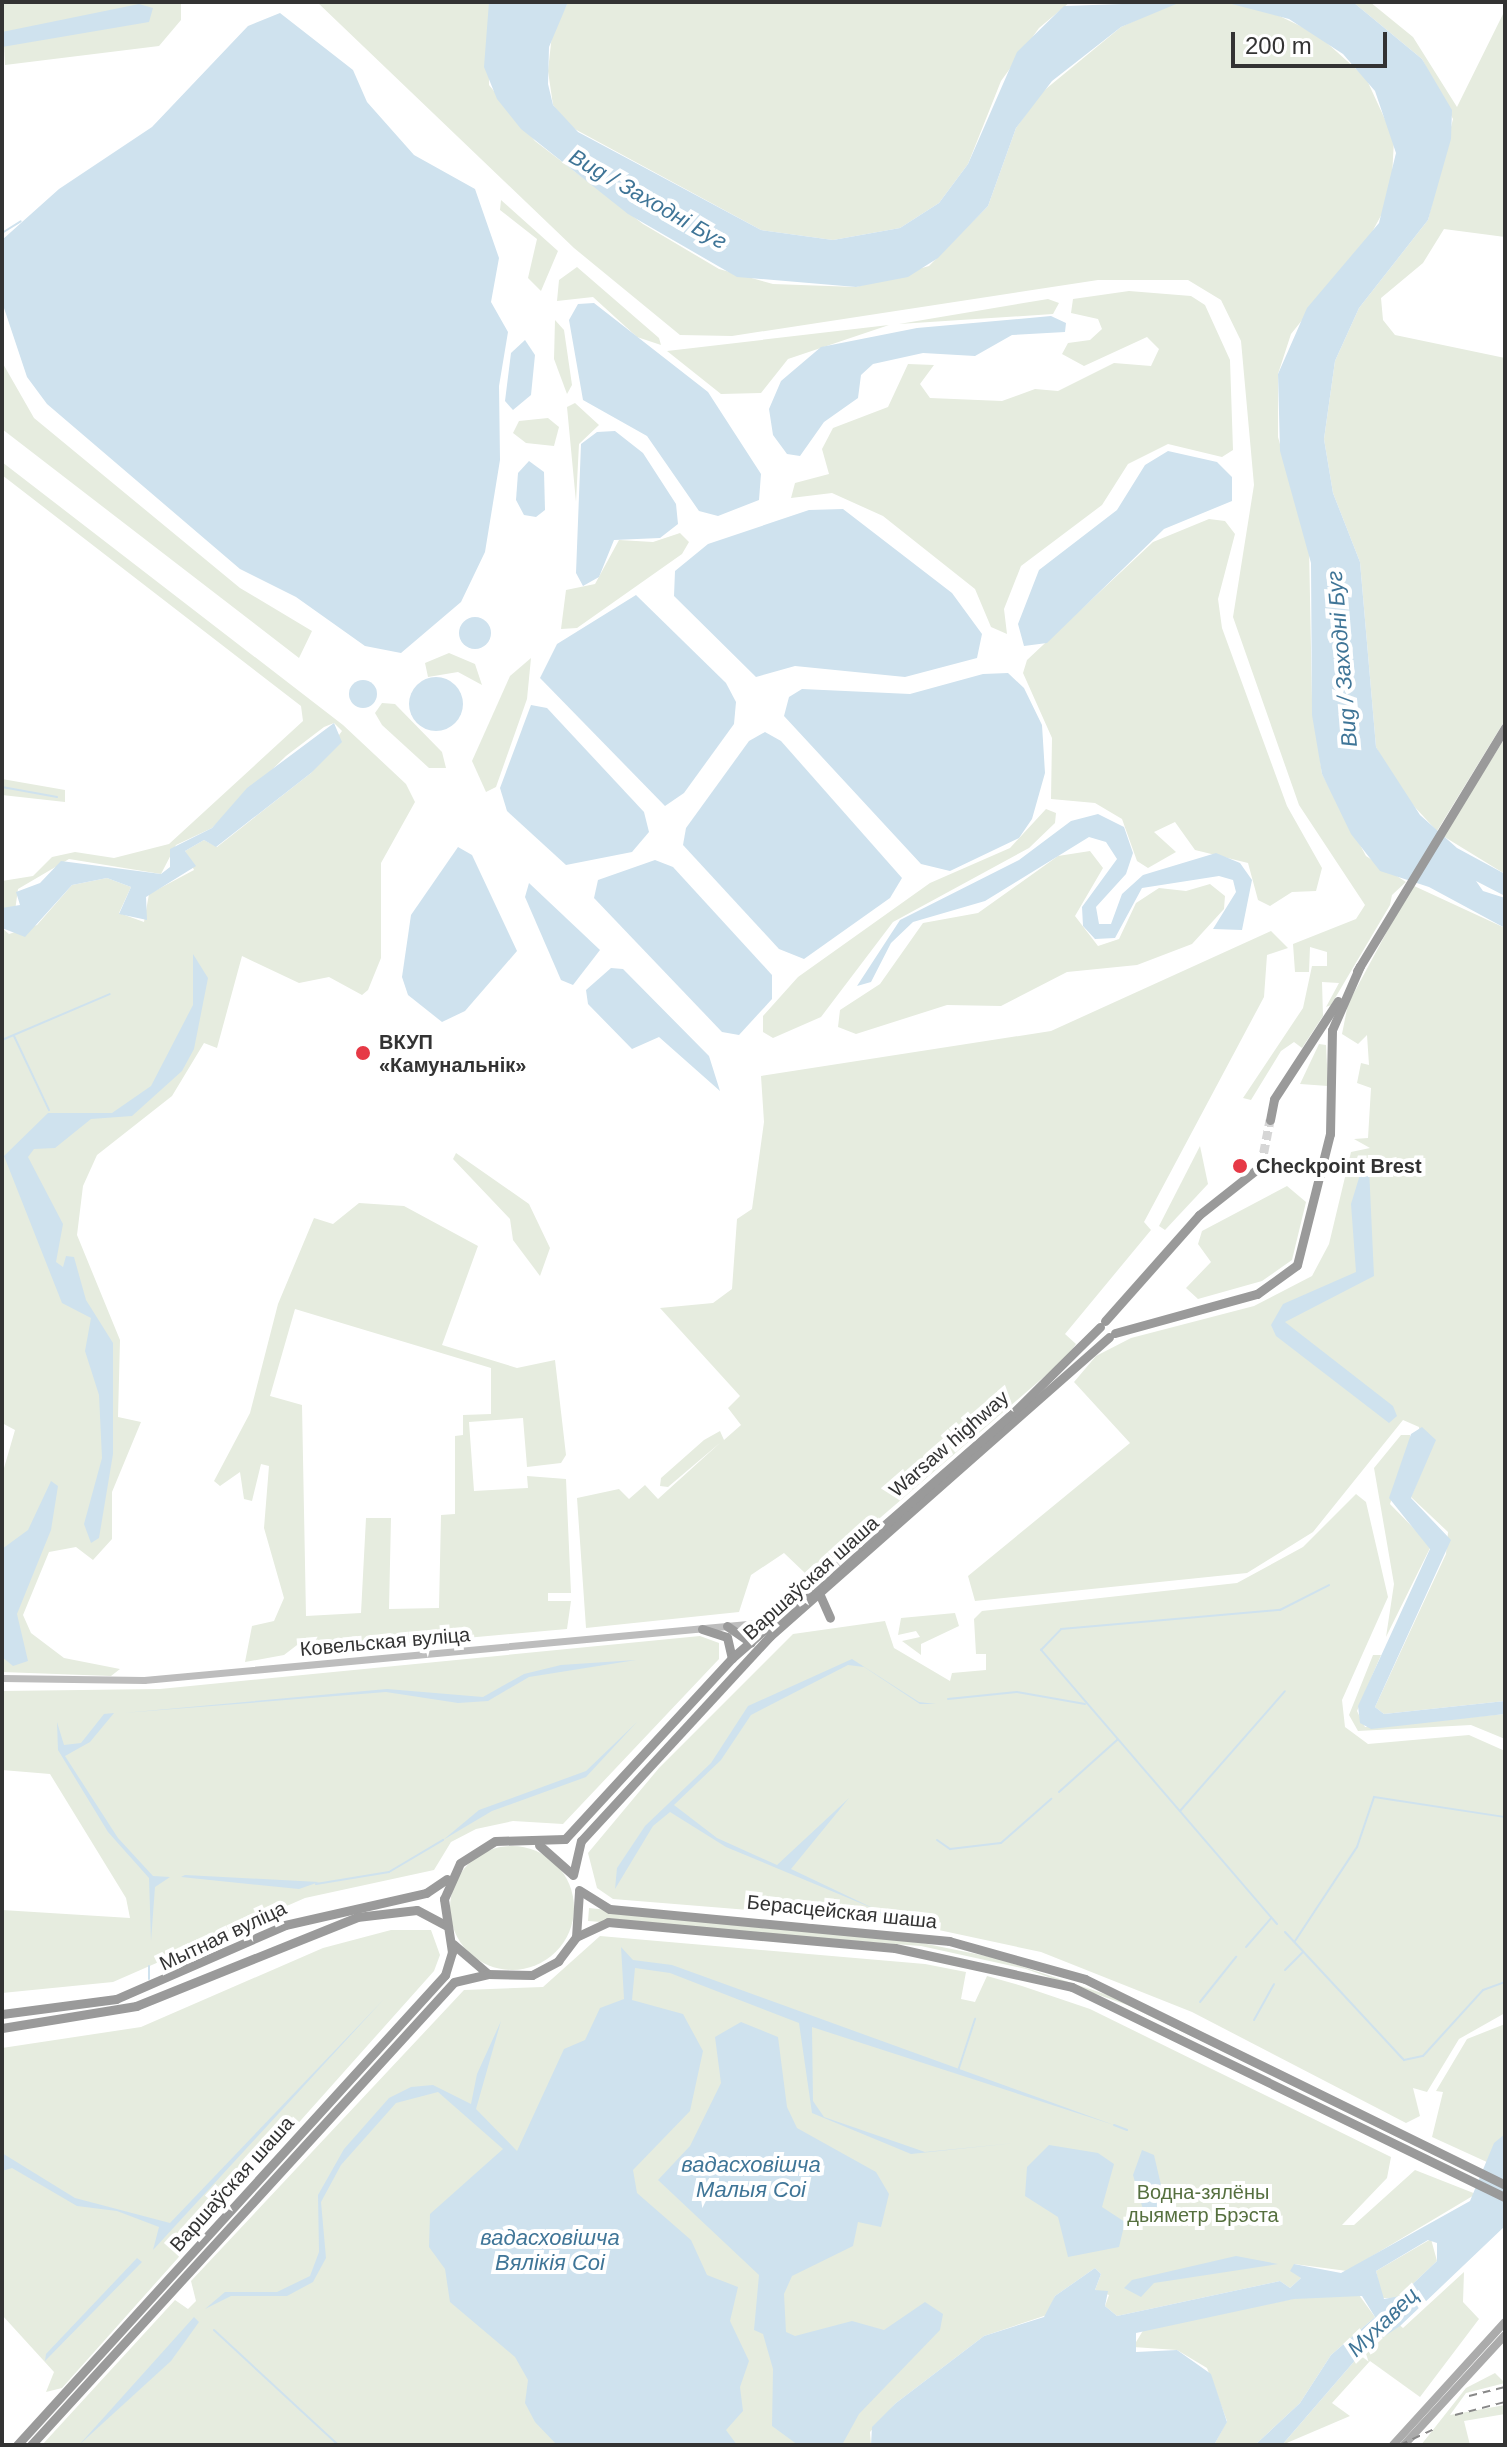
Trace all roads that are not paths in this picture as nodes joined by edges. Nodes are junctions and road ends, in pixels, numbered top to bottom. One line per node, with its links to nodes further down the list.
1 (1505, 728): 2 (highway, Варшаўская шаша)
2 (1360, 966): 3 (highway, Варшаўская шаша); 5 (highway, Варшаўская шаша)
3 (1270, 1120)
4 (1261, 1166): 5 (highway, Warsaw highway)
5 (893, 1523): 6 (highway, Варшаўская шаша); 10 (highway, Warsaw highway)
6 (853, 1564): 7 (highway); 8 (highway, Варшаўская шаша)
7 (865, 1565)
8 (819, 1593): 9 (highway); 15 (highway, Варшаўская шаша)
9 (830, 1618)
10 (770, 1622): 11 (main road, Ковельская вуліца); 13 (highway, Варшаўская шаша)
11 (727, 1626): 12 (main road, Ковельская вуліца); 13 (highway)
12 (702, 1629): 14 (highway); 16 (main road, Ковельская вуліца)
13 (750, 1641): 14 (highway, Варшаўская шаша); 15 (highway)
14 (732, 1658): 17 (highway, Варшаўская шаша)
15 (748, 1658): 19 (highway, Варшаўская шаша)
16 (2, 1678)
17 (536, 1843): 18 (highway, Варшаўская шаша); 19 (highway)
18 (452, 1874): 21 (highway, Варшаўская шаша); 25 (highway, Мытная вуліца)
19 (573, 1875): 20 (highway)
20 (579, 1890): 22 (highway); 27 (highway, Берасцейская шаша)
21 (445, 1925): 23 (highway, Варшаўская шаша); 26 (highway, Мытная вуліца)
22 (576, 1937): 24 (highway, Варшаўская шаша); 28 (highway, Берасцейская шаша)
23 (449, 1938): 24 (highway); 31 (highway, Варшаўская шаша)
24 (488, 1974): 32 (highway, Варшаўская шаша)
25 (2, 2014)
26 (2, 2028)
27 (1505, 2185)
28 (1505, 2197)
29 (1505, 2322): 33 (main road)
30 (1505, 2335): 34 (main road)
31 (17, 2445)
32 (31, 2445)
33 (1393, 2445)
34 (1404, 2445)

